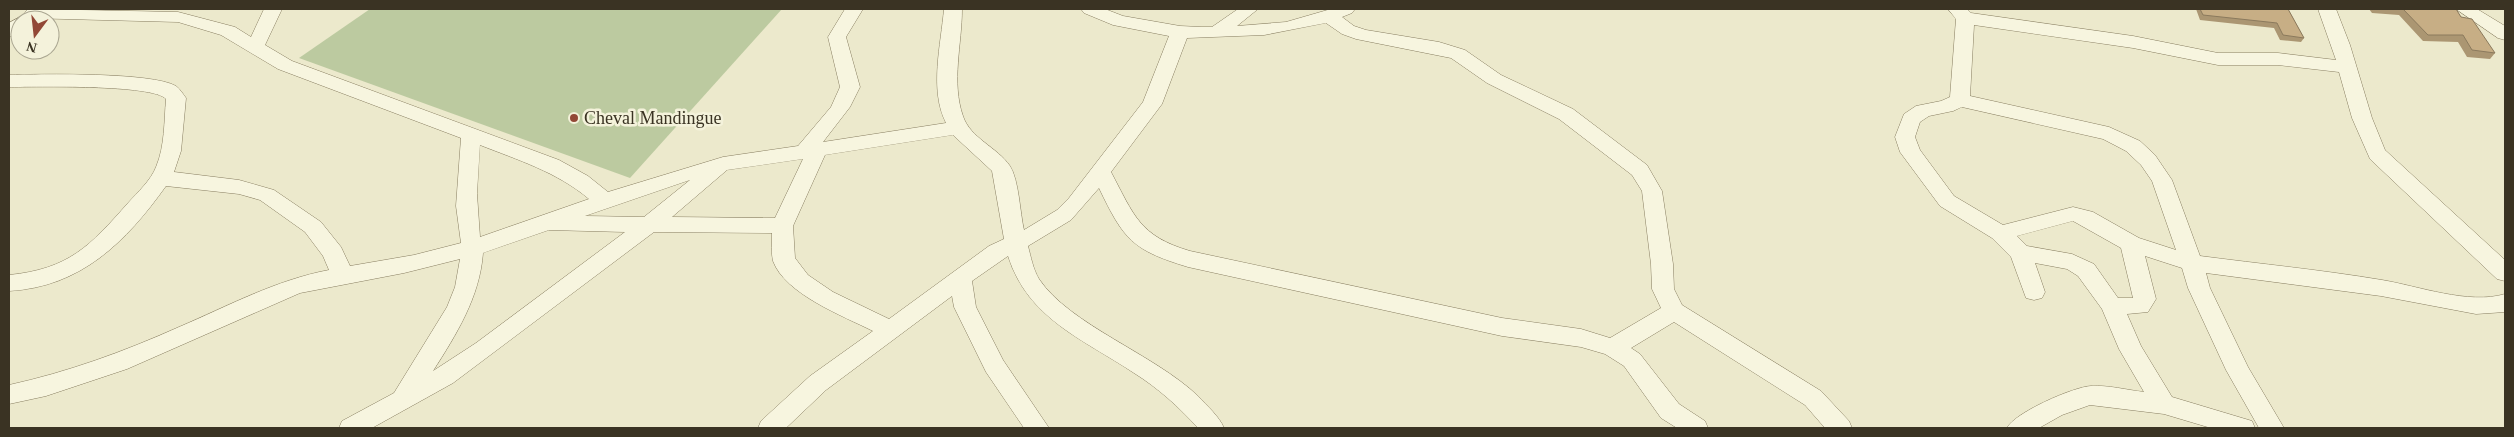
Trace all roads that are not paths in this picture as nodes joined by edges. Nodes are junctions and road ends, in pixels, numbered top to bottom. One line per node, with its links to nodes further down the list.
1 (273, 9): 14 (street)
2 (854, 9): 20 (street)
3 (953, 9): 18 (street)
4 (1090, 9): 12 (street)
5 (1249, 9): 11 (street)
6 (2327, 9): 15 (street)
7 (2471, 10): 13 (street)
8 (1337, 13): 11 (street); 41 (street)
9 (1961, 13): 15 (street); 17 (street)
10 (60, 16): 14 (street)
11 (1225, 22): 12 (street)
12 (1180, 32): 22 (street)
13 (2505, 34)
14 (255, 47): 19 (street)
15 (2346, 67): 34 (street)
16 (9, 81): 23 (street)
17 (1960, 100): 28 (street); 33 (street)
18 (958, 128): 20 (street); 29 (street)
19 (471, 135): 24 (street); 31 (street)
20 (810, 151): 21 (street); 27 (street)
21 (723, 164): 24 (street); 26 (street)
22 (1100, 170): 29 (street); 43 (street)
23 (160, 178): 35 (street); 37 (street)
24 (603, 199): 25 (street)
25 (541, 223): 26 (street); 31 (street)
26 (648, 225): 27 (street); 45 (street)
27 (782, 226): 42 (street)
28 (2000, 233): 30 (street); 32 (street)
29 (1018, 243): 36 (street); 50 (street)
30 (2131, 244): 33 (street); 40 (street)
31 (472, 248): 35 (street); 45 (street)
32 (2021, 253): 38 (street); 40 (street)
33 (2192, 263): 39 (street); 55 (street)
34 (2505, 273)
35 (342, 274): 44 (street)
36 (961, 279): 42 (street); 49 (street)
37 (9, 283)
38 (2034, 292)
39 (2505, 302)
40 (2112, 306): 46 (street)
41 (1674, 311): 43 (street); 52 (street)
42 (892, 330): 48 (street)
43 (1613, 348): 51 (street)
44 (9, 394)
45 (402, 401): 47 (street)
46 (2164, 404): 53 (street); 54 (street)
47 (360, 427)
48 (770, 428)
49 (1038, 428)
50 (1212, 428)
51 (1696, 428)
52 (1840, 428)
53 (2019, 428)
54 (2243, 428)
55 (2272, 428)

